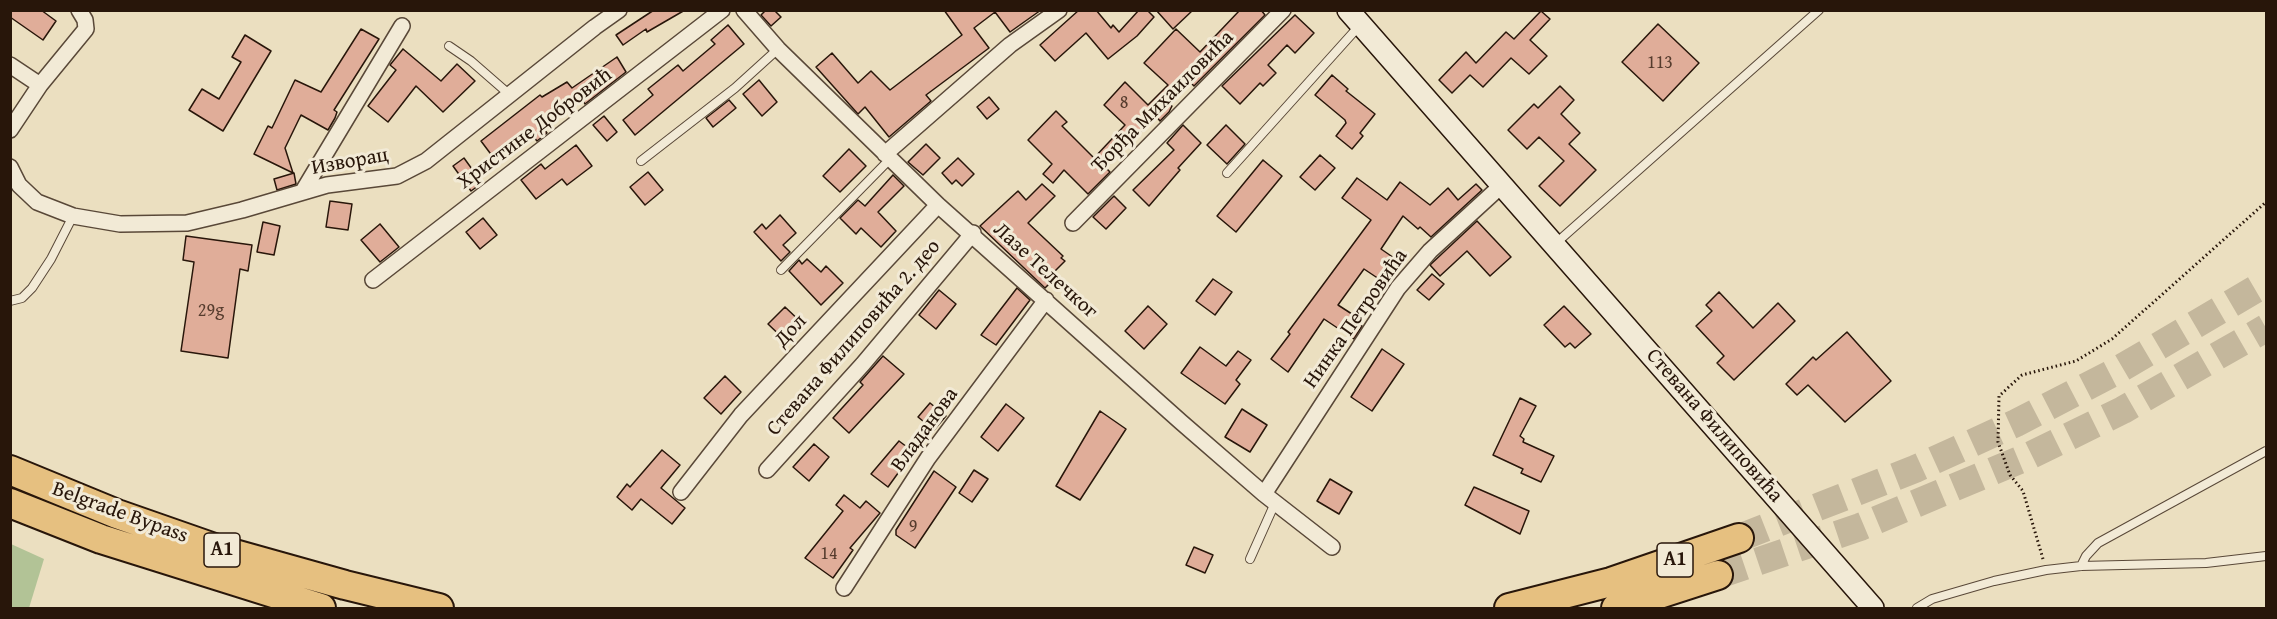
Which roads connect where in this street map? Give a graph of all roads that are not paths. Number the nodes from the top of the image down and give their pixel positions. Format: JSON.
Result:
{"nodes":[{"id":1,"x":79,"y":10,"type":"edge"},
{"id":2,"x":620,"y":10,"type":"edge"},
{"id":3,"x":722,"y":10,"type":"edge"},
{"id":4,"x":744,"y":10,"type":"edge"},
{"id":5,"x":1059,"y":10,"type":"edge"},
{"id":6,"x":1283,"y":10,"type":"edge"},
{"id":7,"x":1819,"y":10,"type":"edge"},
{"id":8,"x":1355,"y":16,"type":"edge"},
{"id":9,"x":402,"y":26,"type":"dead end"},
{"id":10,"x":448,"y":46,"type":"dead end"},
{"id":11,"x":778,"y":49,"type":"junction"},
{"id":12,"x":10,"y":65,"type":"edge"},
{"id":13,"x":40,"y":85,"type":"junction"},
{"id":14,"x":510,"y":95,"type":"junction"},
{"id":15,"x":10,"y":130,"type":"edge"},
{"id":16,"x":888,"y":156,"type":"junction"},
{"id":17,"x":641,"y":162,"type":"dead end"},
{"id":18,"x":10,"y":167,"type":"edge"},
{"id":19,"x":1227,"y":173,"type":"dead end"},
{"id":20,"x":1502,"y":185,"type":"junction"},
{"id":21,"x":303,"y":191,"type":"junction"},
{"id":22,"x":938,"y":205,"type":"junction"},
{"id":23,"x":73,"y":216,"type":"junction"},
{"id":24,"x":1074,"y":223,"type":"dead end"},
{"id":25,"x":973,"y":233,"type":"junction"},
{"id":26,"x":1555,"y":244,"type":"junction"},
{"id":27,"x":781,"y":270,"type":"dead end"},
{"id":28,"x":373,"y":280,"type":"dead end"},
{"id":29,"x":1046,"y":300,"type":"junction"},
{"id":30,"x":10,"y":301,"type":"edge"},
{"id":31,"x":2266,"y":451,"type":"edge"},
{"id":32,"x":10,"y":470,"type":"edge"},
{"id":33,"x":767,"y":470,"type":"dead end"},
{"id":34,"x":681,"y":492,"type":"dead end"},
{"id":35,"x":1269,"y":499,"type":"junction"},
{"id":36,"x":10,"y":503,"type":"edge"},
{"id":37,"x":1739,"y":538,"type":"tunnel mouth"},
{"id":38,"x":1332,"y":547,"type":"dead end"},
{"id":39,"x":2266,"y":556,"type":"edge"},
{"id":40,"x":1250,"y":559,"type":"dead end"},
{"id":41,"x":2081,"y":566,"type":"junction"},
{"id":42,"x":1718,"y":575,"type":"tunnel mouth"},
{"id":43,"x":844,"y":588,"type":"dead end"},
{"id":44,"x":321,"y":609,"type":"edge"},
{"id":45,"x":440,"y":609,"type":"edge"},
{"id":46,"x":1509,"y":609,"type":"edge"},
{"id":47,"x":1616,"y":609,"type":"edge"},
{"id":48,"x":1873,"y":609,"type":"edge"},
{"id":49,"x":1917,"y":609,"type":"edge"}],
"edges":[{"from":1,"to":13,"type":"street"},
{"from":2,"to":14,"type":"street","name":"Изворац"},
{"from":3,"to":28,"type":"street","name":"Христине Добровић"},
{"from":4,"to":11,"type":"street","name":"Лазе Телечког"},
{"from":5,"to":16,"type":"street"},
{"from":6,"to":24,"type":"street","name":"Ђорђа Михаиловића"},
{"from":7,"to":26,"type":"lane"},
{"from":8,"to":19,"type":"lane"},
{"from":8,"to":20,"type":"main road","name":"Стевана Филиповића"},
{"from":9,"to":21,"type":"street"},
{"from":10,"to":14,"type":"lane"},
{"from":11,"to":16,"type":"street","name":"Лазе Телечког"},
{"from":11,"to":17,"type":"lane"},
{"from":12,"to":13,"type":"street"},
{"from":13,"to":15,"type":"street"},
{"from":14,"to":21,"type":"street","name":"Изворац"},
{"from":16,"to":22,"type":"street","name":"Лазе Телечког"},
{"from":16,"to":27,"type":"lane"},
{"from":18,"to":23,"type":"street","name":"Изворац"},
{"from":20,"to":26,"type":"main road","name":"Стевана Филиповића"},
{"from":20,"to":35,"type":"street","name":"Нинка Петровића"},
{"from":21,"to":23,"type":"street","name":"Изворац"},
{"from":22,"to":25,"type":"street","name":"Лазе Телечког"},
{"from":22,"to":34,"type":"street","name":"Дол"},
{"from":23,"to":30,"type":"lane"},
{"from":25,"to":29,"type":"street","name":"Лазе Телечког"},
{"from":25,"to":33,"type":"street","name":"Стевана Филиповића 2. део"},
{"from":26,"to":48,"type":"main road","name":"Стевана Филиповића"},
{"from":29,"to":35,"type":"street","name":"Лазе Телечког"},
{"from":29,"to":43,"type":"street","name":"Владанова"},
{"from":31,"to":41,"type":"lane"},
{"from":32,"to":45,"type":"highway","name":"Belgrade Bypass","number":"A1"},
{"from":35,"to":38,"type":"street","name":"Лазе Телечког"},
{"from":35,"to":40,"type":"lane"},
{"from":36,"to":44,"type":"highway","name":"Belgrade Bypass","number":"A1"},
{"from":37,"to":46,"type":"highway","number":"A1"},
{"from":39,"to":41,"type":"lane"},
{"from":41,"to":49,"type":"lane"},
{"from":42,"to":47,"type":"highway","number":"A1"}]}
